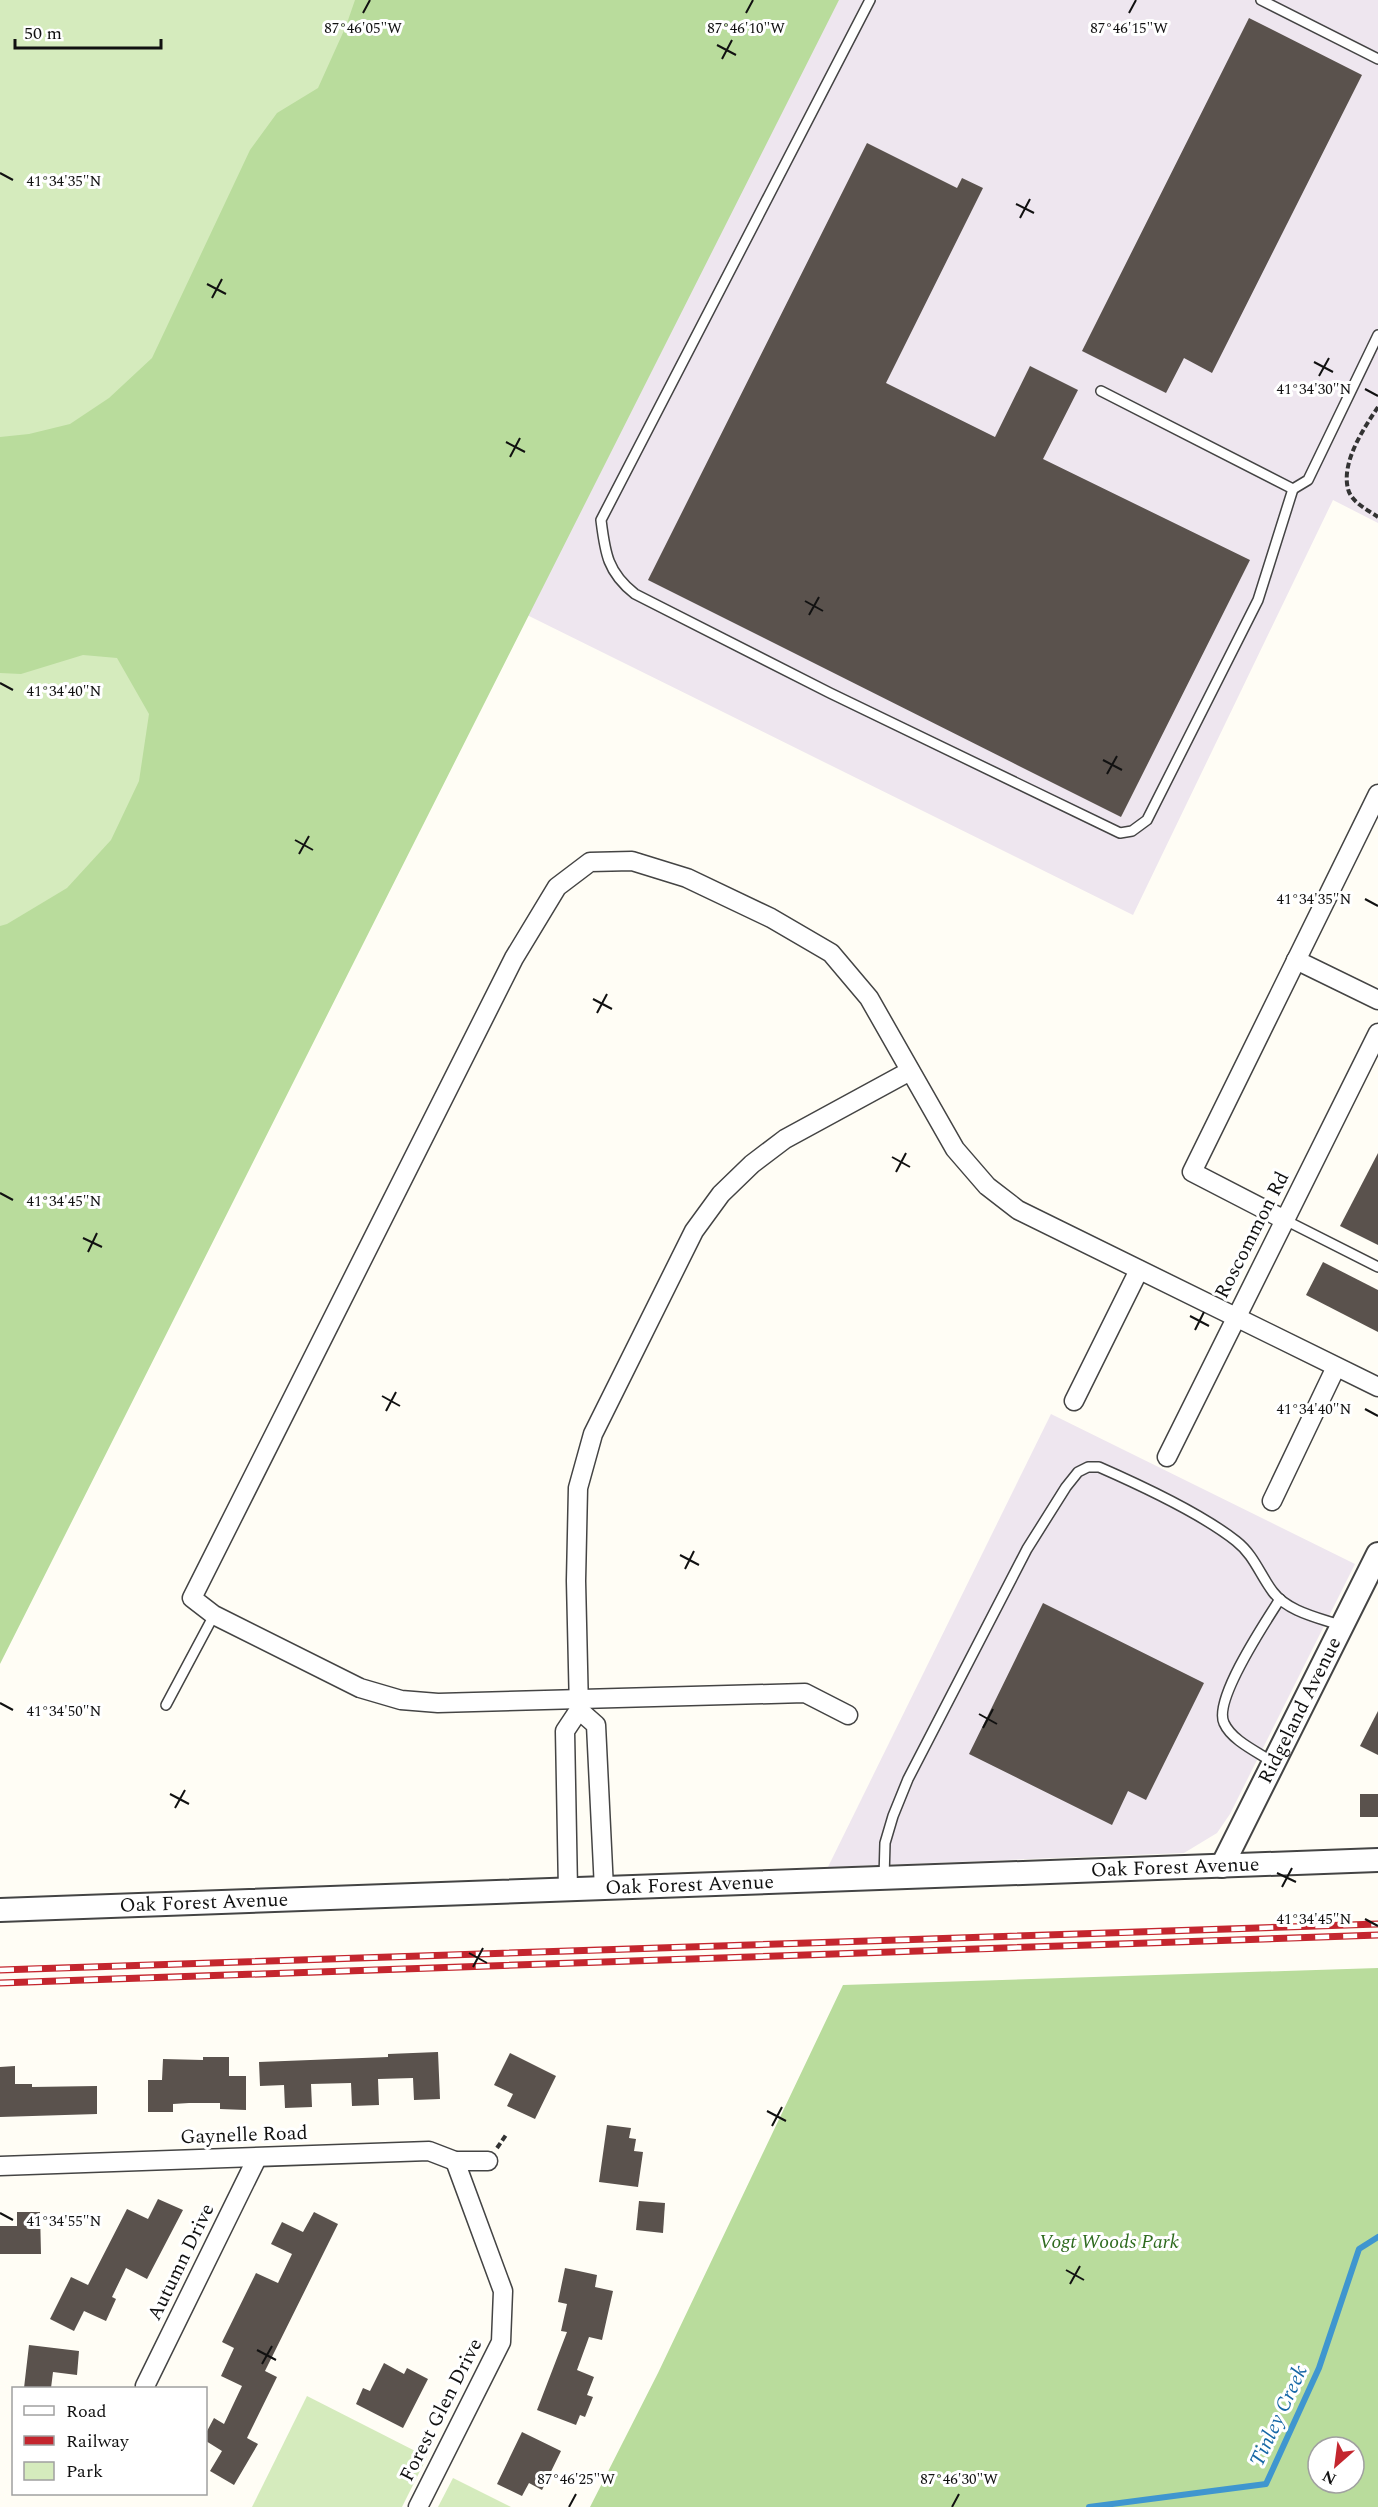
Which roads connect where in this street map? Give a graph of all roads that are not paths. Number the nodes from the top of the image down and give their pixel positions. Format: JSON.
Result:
{"nodes":[{"id":1,"x":870,"y":0,"type":"edge"},
{"id":2,"x":1261,"y":0,"type":"edge"},
{"id":3,"x":1378,"y":59,"type":"edge"},
{"id":4,"x":1378,"y":335,"type":"edge"},
{"id":5,"x":1101,"y":391,"type":"dead end"},
{"id":6,"x":1293,"y":489,"type":"junction"},
{"id":7,"x":1378,"y":794,"type":"edge"},
{"id":8,"x":1296,"y":960,"type":"junction"},
{"id":9,"x":1378,"y":1000,"type":"edge"},
{"id":10,"x":1378,"y":1033,"type":"edge"},
{"id":11,"x":910,"y":1071,"type":"junction"},
{"id":12,"x":1285,"y":1220,"type":"junction"},
{"id":13,"x":1378,"y":1267,"type":"edge"},
{"id":14,"x":1139,"y":1270,"type":"junction"},
{"id":15,"x":1236,"y":1318,"type":"junction"},
{"id":16,"x":1336,"y":1367,"type":"junction"},
{"id":17,"x":1378,"y":1387,"type":"edge"},
{"id":18,"x":1074,"y":1401,"type":"dead end"},
{"id":19,"x":1167,"y":1457,"type":"dead end"},
{"id":20,"x":1272,"y":1501,"type":"dead end"},
{"id":21,"x":1378,"y":1554,"type":"edge"},
{"id":22,"x":1280,"y":1599,"type":"junction"},
{"id":23,"x":214,"y":1615,"type":"junction"},
{"id":24,"x":1342,"y":1626,"type":"junction"},
{"id":25,"x":579,"y":1704,"type":"junction"},
{"id":26,"x":166,"y":1706,"type":"dead end"},
{"id":27,"x":848,"y":1715,"type":"dead end"},
{"id":28,"x":1274,"y":1763,"type":"junction"},
{"id":29,"x":1378,"y":1860,"type":"edge"},
{"id":30,"x":1222,"y":1866,"type":"junction"},
{"id":31,"x":884,"y":1878,"type":"junction"},
{"id":32,"x":604,"y":1888,"type":"junction"},
{"id":33,"x":568,"y":1890,"type":"junction"},
{"id":34,"x":0,"y":1910,"type":"edge"},
{"id":35,"x":257,"y":2158,"type":"junction"},
{"id":36,"x":455,"y":2161,"type":"junction"},
{"id":37,"x":488,"y":2161,"type":"dead end"},
{"id":38,"x":0,"y":2166,"type":"edge"},
{"id":39,"x":145,"y":2386,"type":"dead end"},
{"id":40,"x":418,"y":2507,"type":"edge"}],
"edges":[{"from":1,"to":6,"type":"lane"},
{"from":2,"to":3,"type":"lane"},
{"from":4,"to":6,"type":"lane"},
{"from":5,"to":6,"type":"lane"},
{"from":7,"to":8,"type":"street"},
{"from":8,"to":9,"type":"street"},
{"from":8,"to":12,"type":"street"},
{"from":10,"to":12,"type":"street","name":"Roscommon Rd"},
{"from":11,"to":14,"type":"street"},
{"from":11,"to":23,"type":"street"},
{"from":11,"to":25,"type":"street"},
{"from":12,"to":13,"type":"lane"},
{"from":12,"to":15,"type":"street","name":"Roscommon Rd"},
{"from":14,"to":15,"type":"street"},
{"from":14,"to":18,"type":"street"},
{"from":15,"to":16,"type":"street"},
{"from":15,"to":19,"type":"street","name":"Roscommon Rd"},
{"from":16,"to":17,"type":"street"},
{"from":16,"to":20,"type":"street"},
{"from":21,"to":24,"type":"street","name":"Ridgeland Avenue"},
{"from":22,"to":24,"type":"lane"},
{"from":22,"to":28,"type":"lane"},
{"from":22,"to":31,"type":"lane"},
{"from":23,"to":25,"type":"street"},
{"from":23,"to":26,"type":"lane"},
{"from":24,"to":28,"type":"street","name":"Ridgeland Avenue"},
{"from":25,"to":27,"type":"street"},
{"from":25,"to":32,"type":"street"},
{"from":25,"to":33,"type":"street"},
{"from":28,"to":30,"type":"street","name":"Ridgeland Avenue"},
{"from":29,"to":30,"type":"street","name":"Oak Forest Avenue"},
{"from":30,"to":31,"type":"street","name":"Oak Forest Avenue"},
{"from":31,"to":32,"type":"street","name":"Oak Forest Avenue"},
{"from":32,"to":33,"type":"street","name":"Oak Forest Avenue"},
{"from":33,"to":34,"type":"street","name":"Oak Forest Avenue"},
{"from":35,"to":36,"type":"street","name":"Gaynelle Road"},
{"from":35,"to":38,"type":"street","name":"Gaynelle Road"},
{"from":35,"to":39,"type":"street","name":"Autumn Drive"},
{"from":36,"to":37,"type":"street","name":"Gaynelle Road"},
{"from":36,"to":40,"type":"street","name":"Forest Glen Drive"}]}
